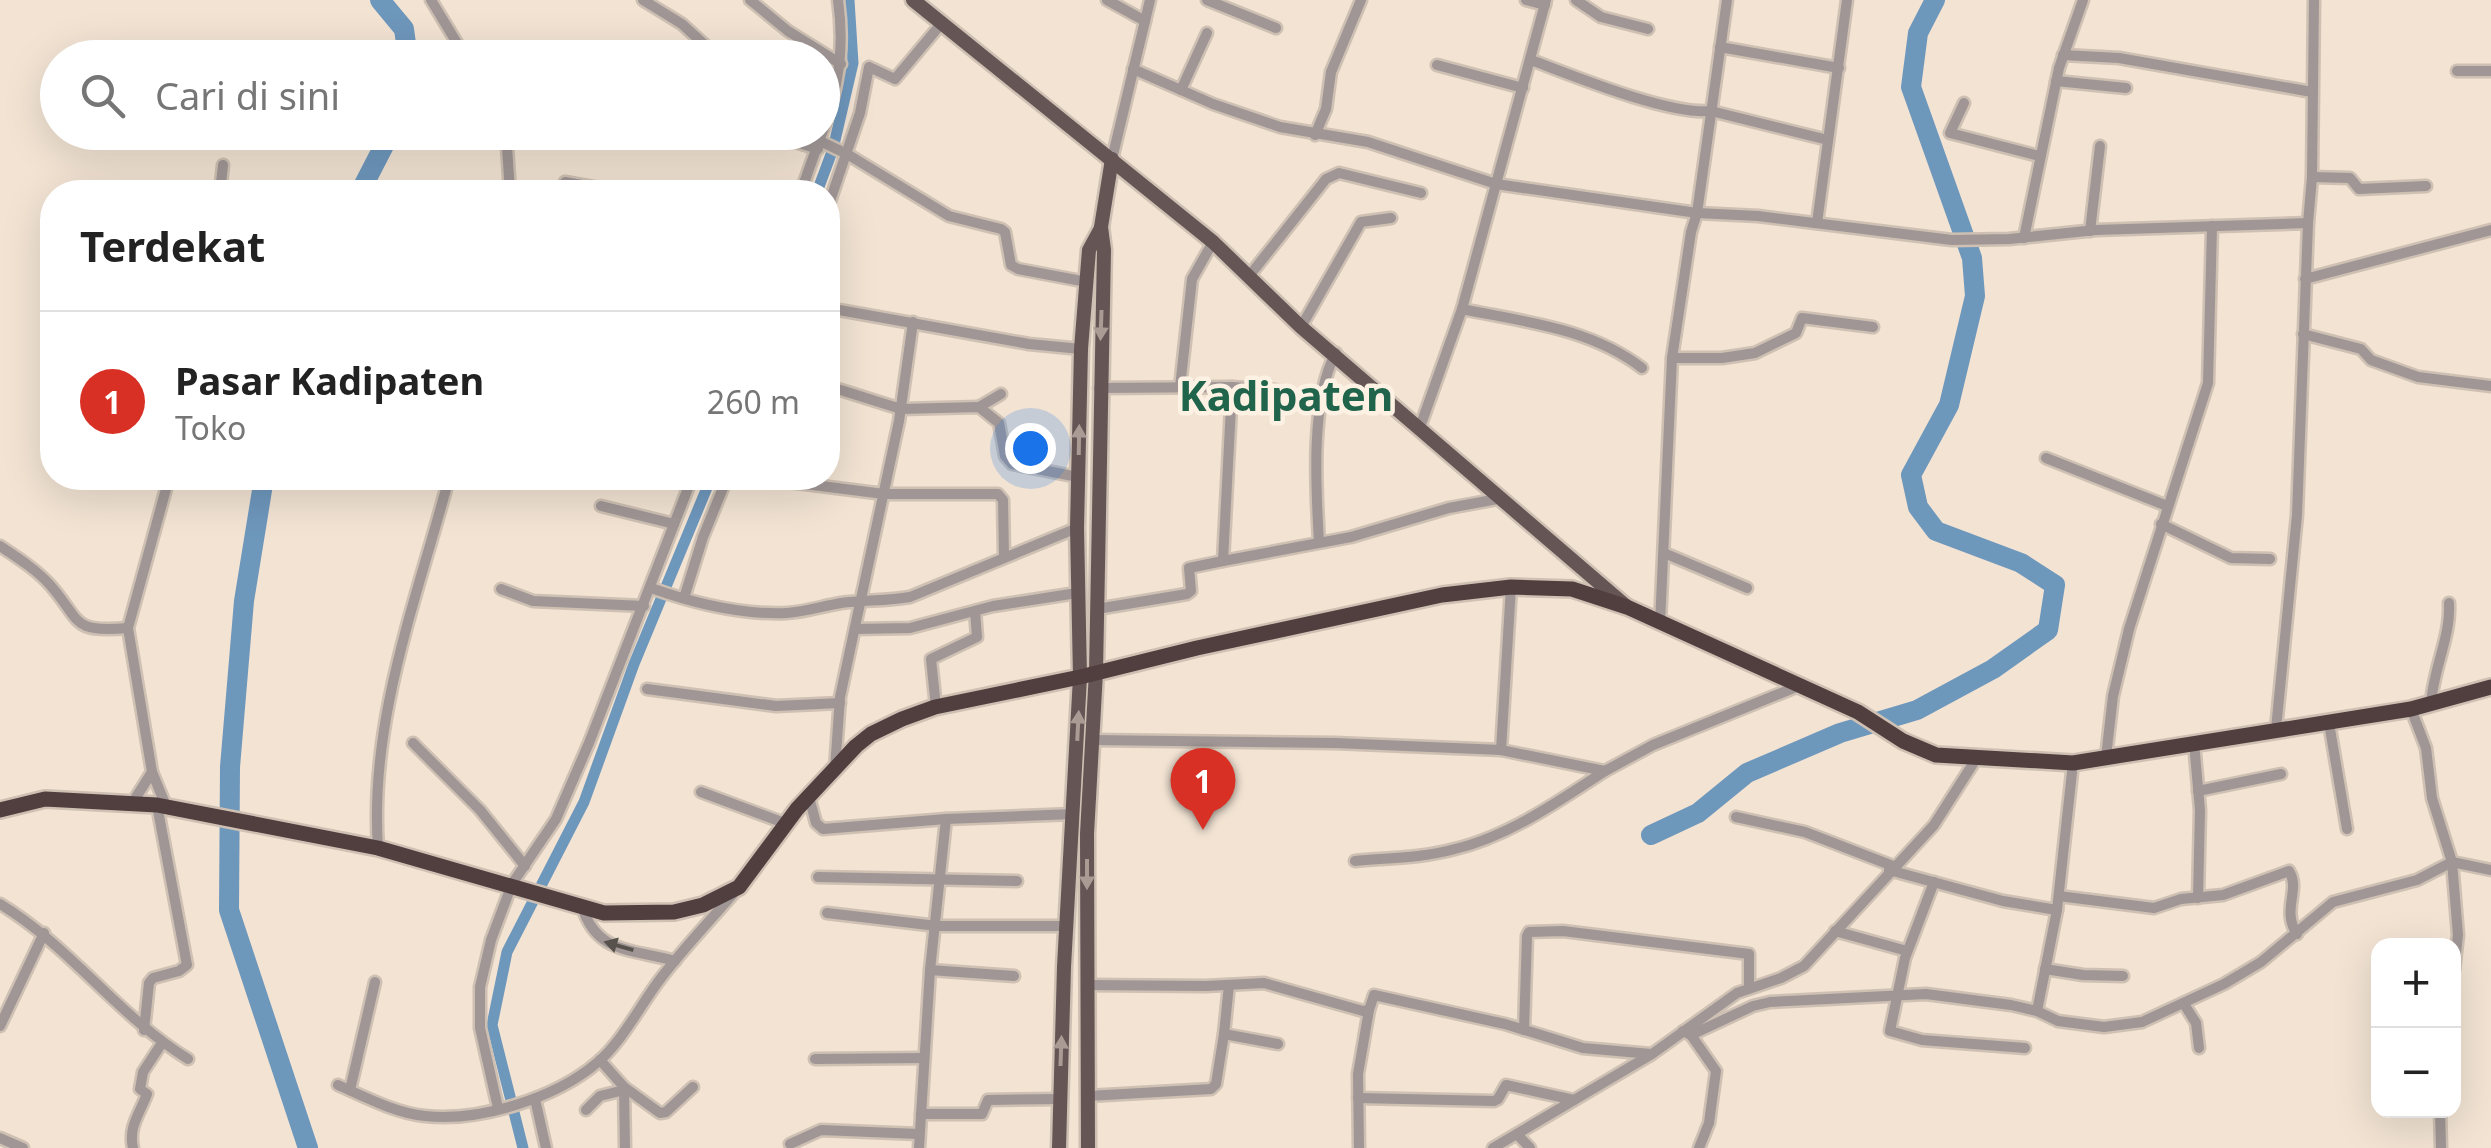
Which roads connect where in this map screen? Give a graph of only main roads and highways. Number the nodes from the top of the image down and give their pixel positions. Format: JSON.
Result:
{"nodes":[{"id":1,"x":913,"y":0,"type":"edge"},
{"id":2,"x":1112,"y":159,"type":"junction"},
{"id":3,"x":1101,"y":227,"type":"junction"},
{"id":4,"x":1627,"y":607,"type":"junction"},
{"id":5,"x":1088,"y":674,"type":"junction"},
{"id":6,"x":2491,"y":686,"type":"edge"},
{"id":7,"x":0,"y":810,"type":"edge"},
{"id":8,"x":1059,"y":1122,"type":"junction"},
{"id":9,"x":1088,"y":1123,"type":"junction"},
{"id":10,"x":1059,"y":1148,"type":"edge"},
{"id":11,"x":1088,"y":1148,"type":"edge"}],
"edges":[{"from":1,"to":2,"type":"main road"},
{"from":2,"to":3,"type":"main road"},
{"from":2,"to":4,"type":"main road"},
{"from":3,"to":5,"type":"main road","one_way":true},
{"from":5,"to":3,"type":"main road","one_way":true},
{"from":4,"to":5,"type":"highway"},
{"from":4,"to":6,"type":"highway"},
{"from":5,"to":7,"type":"highway"},
{"from":8,"to":5,"type":"main road","one_way":true},
{"from":5,"to":9,"type":"main road","one_way":true},
{"from":8,"to":9,"type":"main road"},
{"from":8,"to":10,"type":"main road"},
{"from":9,"to":11,"type":"main road"}]}
